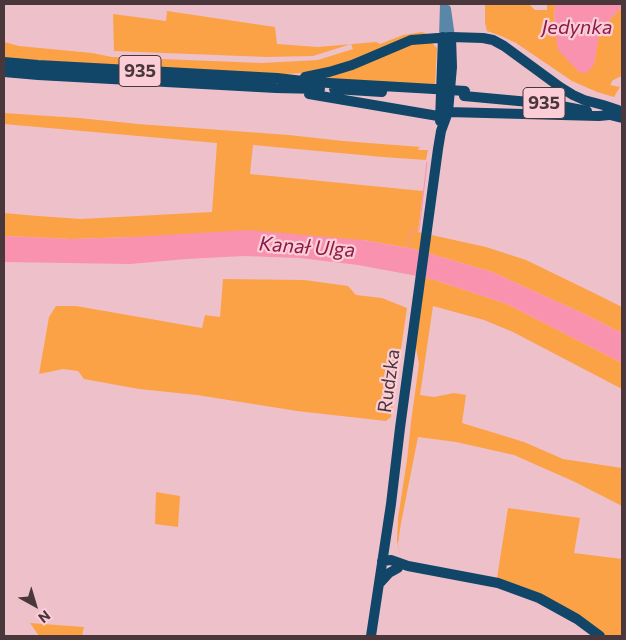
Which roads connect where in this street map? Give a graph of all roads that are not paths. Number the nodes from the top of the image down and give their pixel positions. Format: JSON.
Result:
{"nodes":[{"id":1,"x":445,"y":4,"type":"edge"},
{"id":2,"x":447,"y":37,"type":"junction"},
{"id":3,"x":4,"y":62,"type":"edge"},
{"id":4,"x":4,"y":72,"type":"edge"},
{"id":5,"x":276,"y":83,"type":"junction"},
{"id":6,"x":618,"y":113,"type":"edge"},
{"id":7,"x":444,"y":114,"type":"junction"},
{"id":8,"x":385,"y":543,"type":"junction"},
{"id":9,"x":382,"y":561,"type":"junction"},
{"id":10,"x":401,"y":565,"type":"junction"},
{"id":11,"x":379,"y":584,"type":"junction"},
{"id":12,"x":371,"y":636,"type":"edge"},
{"id":13,"x":600,"y":636,"type":"edge"}],
"edges":[{"from":1,"to":2,"type":"street","name":"Rudzka"},
{"from":2,"to":5,"type":"main road"},
{"from":2,"to":6,"type":"main road"},
{"from":2,"to":7,"type":"main road","name":"Rudzka"},
{"from":3,"to":5,"type":"main road","number":"935"},
{"from":4,"to":5,"type":"main road","number":"935"},
{"from":5,"to":6,"type":"main road","number":"935","bridge":true},
{"from":5,"to":7,"type":"main road"},
{"from":6,"to":7,"type":"main road"},
{"from":7,"to":8,"type":"main road","name":"Rudzka"},
{"from":8,"to":9,"type":"main road","name":"Rudzka"},
{"from":8,"to":10,"type":"main road"},
{"from":9,"to":10,"type":"main road"},
{"from":9,"to":11,"type":"main road","name":"Rudzka"},
{"from":10,"to":11,"type":"main road"},
{"from":10,"to":13,"type":"main road"},
{"from":11,"to":12,"type":"main road","name":"Rudzka"}]}
